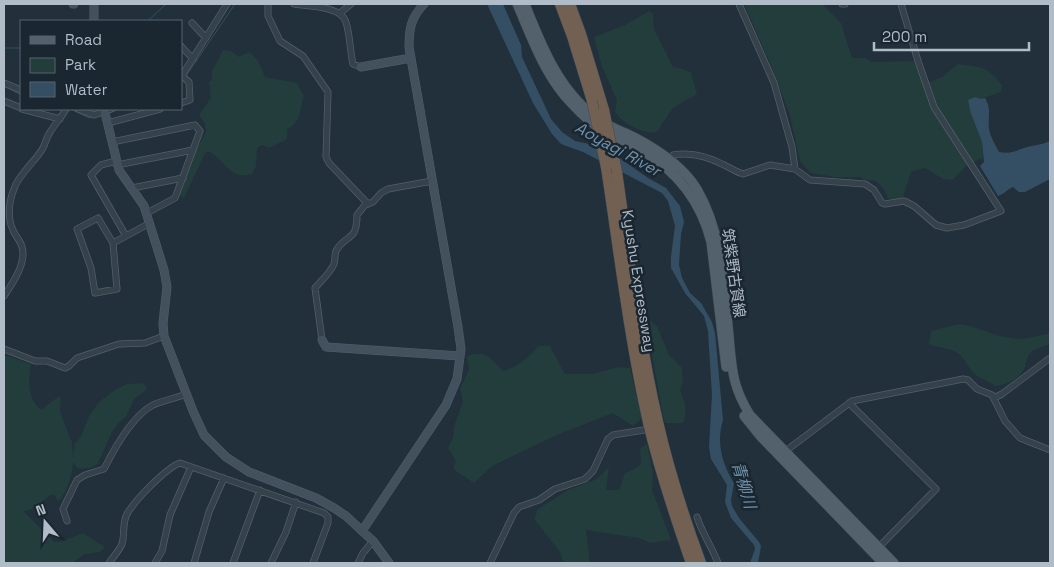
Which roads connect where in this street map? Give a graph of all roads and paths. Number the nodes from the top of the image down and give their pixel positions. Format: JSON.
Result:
{"nodes":[{"id":1,"x":94,"y":4,"type":"edge"},
{"id":2,"x":227,"y":4,"type":"edge"},
{"id":3,"x":268,"y":4,"type":"edge"},
{"id":4,"x":294,"y":4,"type":"edge"},
{"id":5,"x":351,"y":4,"type":"edge"},
{"id":6,"x":424,"y":4,"type":"edge"},
{"id":7,"x":517,"y":4,"type":"edge"},
{"id":8,"x":525,"y":4,"type":"edge"},
{"id":9,"x":560,"y":4,"type":"edge"},
{"id":10,"x":570,"y":4,"type":"edge"},
{"id":11,"x":738,"y":4,"type":"edge"},
{"id":12,"x":901,"y":4,"type":"edge"},
{"id":13,"x":316,"y":5,"type":"edge"},
{"id":14,"x":340,"y":14,"type":"junction"},
{"id":15,"x":94,"y":20,"type":"edge"},
{"id":16,"x":192,"y":23,"type":"dead end"},
{"id":17,"x":206,"y":38,"type":"junction"},
{"id":18,"x":182,"y":47,"type":"edge"},
{"id":19,"x":411,"y":58,"type":"junction"},
{"id":20,"x":193,"y":59,"type":"junction"},
{"id":21,"x":361,"y":66,"type":"joint"},
{"id":22,"x":182,"y":77,"type":"edge"},
{"id":23,"x":4,"y":83,"type":"edge"},
{"id":24,"x":20,"y":90,"type":"edge"},
{"id":25,"x":4,"y":101,"type":"edge"},
{"id":26,"x":182,"y":103,"type":"edge"},
{"id":27,"x":20,"y":107,"type":"edge"},
{"id":28,"x":28,"y":110,"type":"edge"},
{"id":29,"x":65,"y":110,"type":"edge"},
{"id":30,"x":81,"y":110,"type":"edge"},
{"id":31,"x":107,"y":110,"type":"edge"},
{"id":32,"x":156,"y":110,"type":"edge"},
{"id":33,"x":60,"y":120,"type":"junction"},
{"id":34,"x":108,"y":123,"type":"junction"},
{"id":35,"x":112,"y":142,"type":"junction"},
{"id":36,"x":193,"y":150,"type":"junction"},
{"id":37,"x":670,"y":160,"type":"junction"},
{"id":38,"x":117,"y":163,"type":"junction"},
{"id":39,"x":794,"y":170,"type":"junction"},
{"id":40,"x":183,"y":178,"type":"junction"},
{"id":41,"x":432,"y":181,"type":"junction"},
{"id":42,"x":132,"y":188,"type":"junction"},
{"id":43,"x":368,"y":204,"type":"junction"},
{"id":44,"x":147,"y":213,"type":"junction"},
{"id":45,"x":150,"y":223,"type":"junction"},
{"id":46,"x":126,"y":236,"type":"junction"},
{"id":47,"x":113,"y":243,"type":"junction"},
{"id":48,"x":4,"y":296,"type":"edge"},
{"id":49,"x":164,"y":336,"type":"junction"},
{"id":50,"x":322,"y":340,"type":"joint"},
{"id":51,"x":4,"y":349,"type":"edge"},
{"id":52,"x":460,"y":356,"type":"junction"},
{"id":53,"x":1050,"y":358,"type":"edge"},
{"id":54,"x":187,"y":394,"type":"junction"},
{"id":55,"x":994,"y":398,"type":"junction"},
{"id":56,"x":849,"y":403,"type":"junction"},
{"id":57,"x":650,"y":424,"type":"junction"},
{"id":58,"x":658,"y":441,"type":"junction"},
{"id":59,"x":1050,"y":450,"type":"edge"},
{"id":60,"x":782,"y":453,"type":"junction"},
{"id":61,"x":191,"y":467,"type":"junction"},
{"id":62,"x":224,"y":478,"type":"junction"},
{"id":63,"x":260,"y":490,"type":"junction"},
{"id":64,"x":296,"y":502,"type":"junction"},
{"id":65,"x":697,"y":517,"type":"dead end"},
{"id":66,"x":67,"y":521,"type":"dead end"},
{"id":67,"x":362,"y":531,"type":"junction"},
{"id":68,"x":373,"y":541,"type":"junction"},
{"id":69,"x":876,"y":550,"type":"junction"},
{"id":70,"x":109,"y":563,"type":"edge"},
{"id":71,"x":155,"y":563,"type":"edge"},
{"id":72,"x":194,"y":563,"type":"edge"},
{"id":73,"x":232,"y":563,"type":"edge"},
{"id":74,"x":271,"y":563,"type":"edge"},
{"id":75,"x":313,"y":563,"type":"edge"},
{"id":76,"x":358,"y":563,"type":"edge"},
{"id":77,"x":389,"y":563,"type":"edge"},
{"id":78,"x":490,"y":563,"type":"edge"},
{"id":79,"x":691,"y":563,"type":"edge"},
{"id":80,"x":701,"y":563,"type":"edge"},
{"id":81,"x":718,"y":563,"type":"edge"},
{"id":82,"x":883,"y":563,"type":"edge"},
{"id":83,"x":894,"y":563,"type":"edge"}],
"edges":[{"from":1,"to":15,"type":"street"},
{"from":2,"to":17,"type":"street"},
{"from":3,"to":43,"type":"street"},
{"from":4,"to":13,"type":"street"},
{"from":5,"to":14,"type":"street"},
{"from":6,"to":19,"type":"street"},
{"from":7,"to":60,"type":"main road","name":"筑紫野古賀線"},
{"from":8,"to":37,"type":"main road","name":"筑紫野古賀線"},
{"from":9,"to":57,"type":"highway","name":"Kyushu Expressway","bridge":true},
{"from":10,"to":57,"type":"highway","name":"Kyushu Expressway","bridge":true},
{"from":11,"to":39,"type":"street"},
{"from":12,"to":39,"type":"street"},
{"from":13,"to":14,"type":"street"},
{"from":14,"to":21,"type":"street"},
{"from":16,"to":17,"type":"street"},
{"from":17,"to":20,"type":"street"},
{"from":18,"to":20,"type":"street"},
{"from":19,"to":21,"type":"street"},
{"from":19,"to":41,"type":"street"},
{"from":20,"to":22,"type":"street"},
{"from":22,"to":26,"type":"street"},
{"from":23,"to":24,"type":"street"},
{"from":25,"to":27,"type":"street"},
{"from":28,"to":33,"type":"street"},
{"from":29,"to":33,"type":"street"},
{"from":30,"to":31,"type":"street"},
{"from":31,"to":34,"type":"street"},
{"from":32,"to":34,"type":"street"},
{"from":33,"to":48,"type":"street"},
{"from":34,"to":35,"type":"street"},
{"from":35,"to":36,"type":"street"},
{"from":35,"to":38,"type":"street"},
{"from":36,"to":38,"type":"street"},
{"from":36,"to":40,"type":"street"},
{"from":37,"to":39,"type":"street"},
{"from":37,"to":60,"type":"main road","name":"筑紫野古賀線"},
{"from":38,"to":42,"type":"street"},
{"from":38,"to":46,"type":"street"},
{"from":40,"to":42,"type":"street"},
{"from":40,"to":44,"type":"street"},
{"from":41,"to":43,"type":"street"},
{"from":41,"to":52,"type":"street"},
{"from":42,"to":44,"type":"street"},
{"from":43,"to":50,"type":"street"},
{"from":44,"to":45,"type":"street"},
{"from":45,"to":46,"type":"street"},
{"from":45,"to":49,"type":"street"},
{"from":46,"to":47,"type":"street"},
{"from":47,"to":47,"type":"street"},
{"from":49,"to":51,"type":"street"},
{"from":49,"to":54,"type":"street"},
{"from":50,"to":52,"type":"street"},
{"from":52,"to":67,"type":"street"},
{"from":53,"to":55,"type":"street"},
{"from":54,"to":66,"type":"street"},
{"from":54,"to":67,"type":"street"},
{"from":55,"to":56,"type":"street"},
{"from":55,"to":59,"type":"street"},
{"from":56,"to":60,"type":"street"},
{"from":56,"to":69,"type":"street"},
{"from":57,"to":58,"type":"highway","name":"Kyushu Expressway"},
{"from":57,"to":78,"type":"street"},
{"from":58,"to":79,"type":"highway","name":"Kyushu Expressway"},
{"from":58,"to":80,"type":"highway","name":"Kyushu Expressway"},
{"from":60,"to":69,"type":"main road","name":"筑紫野古賀線"},
{"from":61,"to":62,"type":"street"},
{"from":61,"to":70,"type":"street"},
{"from":61,"to":71,"type":"street"},
{"from":62,"to":63,"type":"street"},
{"from":62,"to":72,"type":"street"},
{"from":63,"to":64,"type":"street"},
{"from":63,"to":73,"type":"street"},
{"from":64,"to":74,"type":"street"},
{"from":64,"to":75,"type":"street"},
{"from":65,"to":81,"type":"street"},
{"from":67,"to":68,"type":"street"},
{"from":68,"to":76,"type":"street"},
{"from":68,"to":77,"type":"street"},
{"from":69,"to":82,"type":"main road","name":"筑紫野古賀線"},
{"from":69,"to":83,"type":"main road","name":"筑紫野古賀線"}]}
